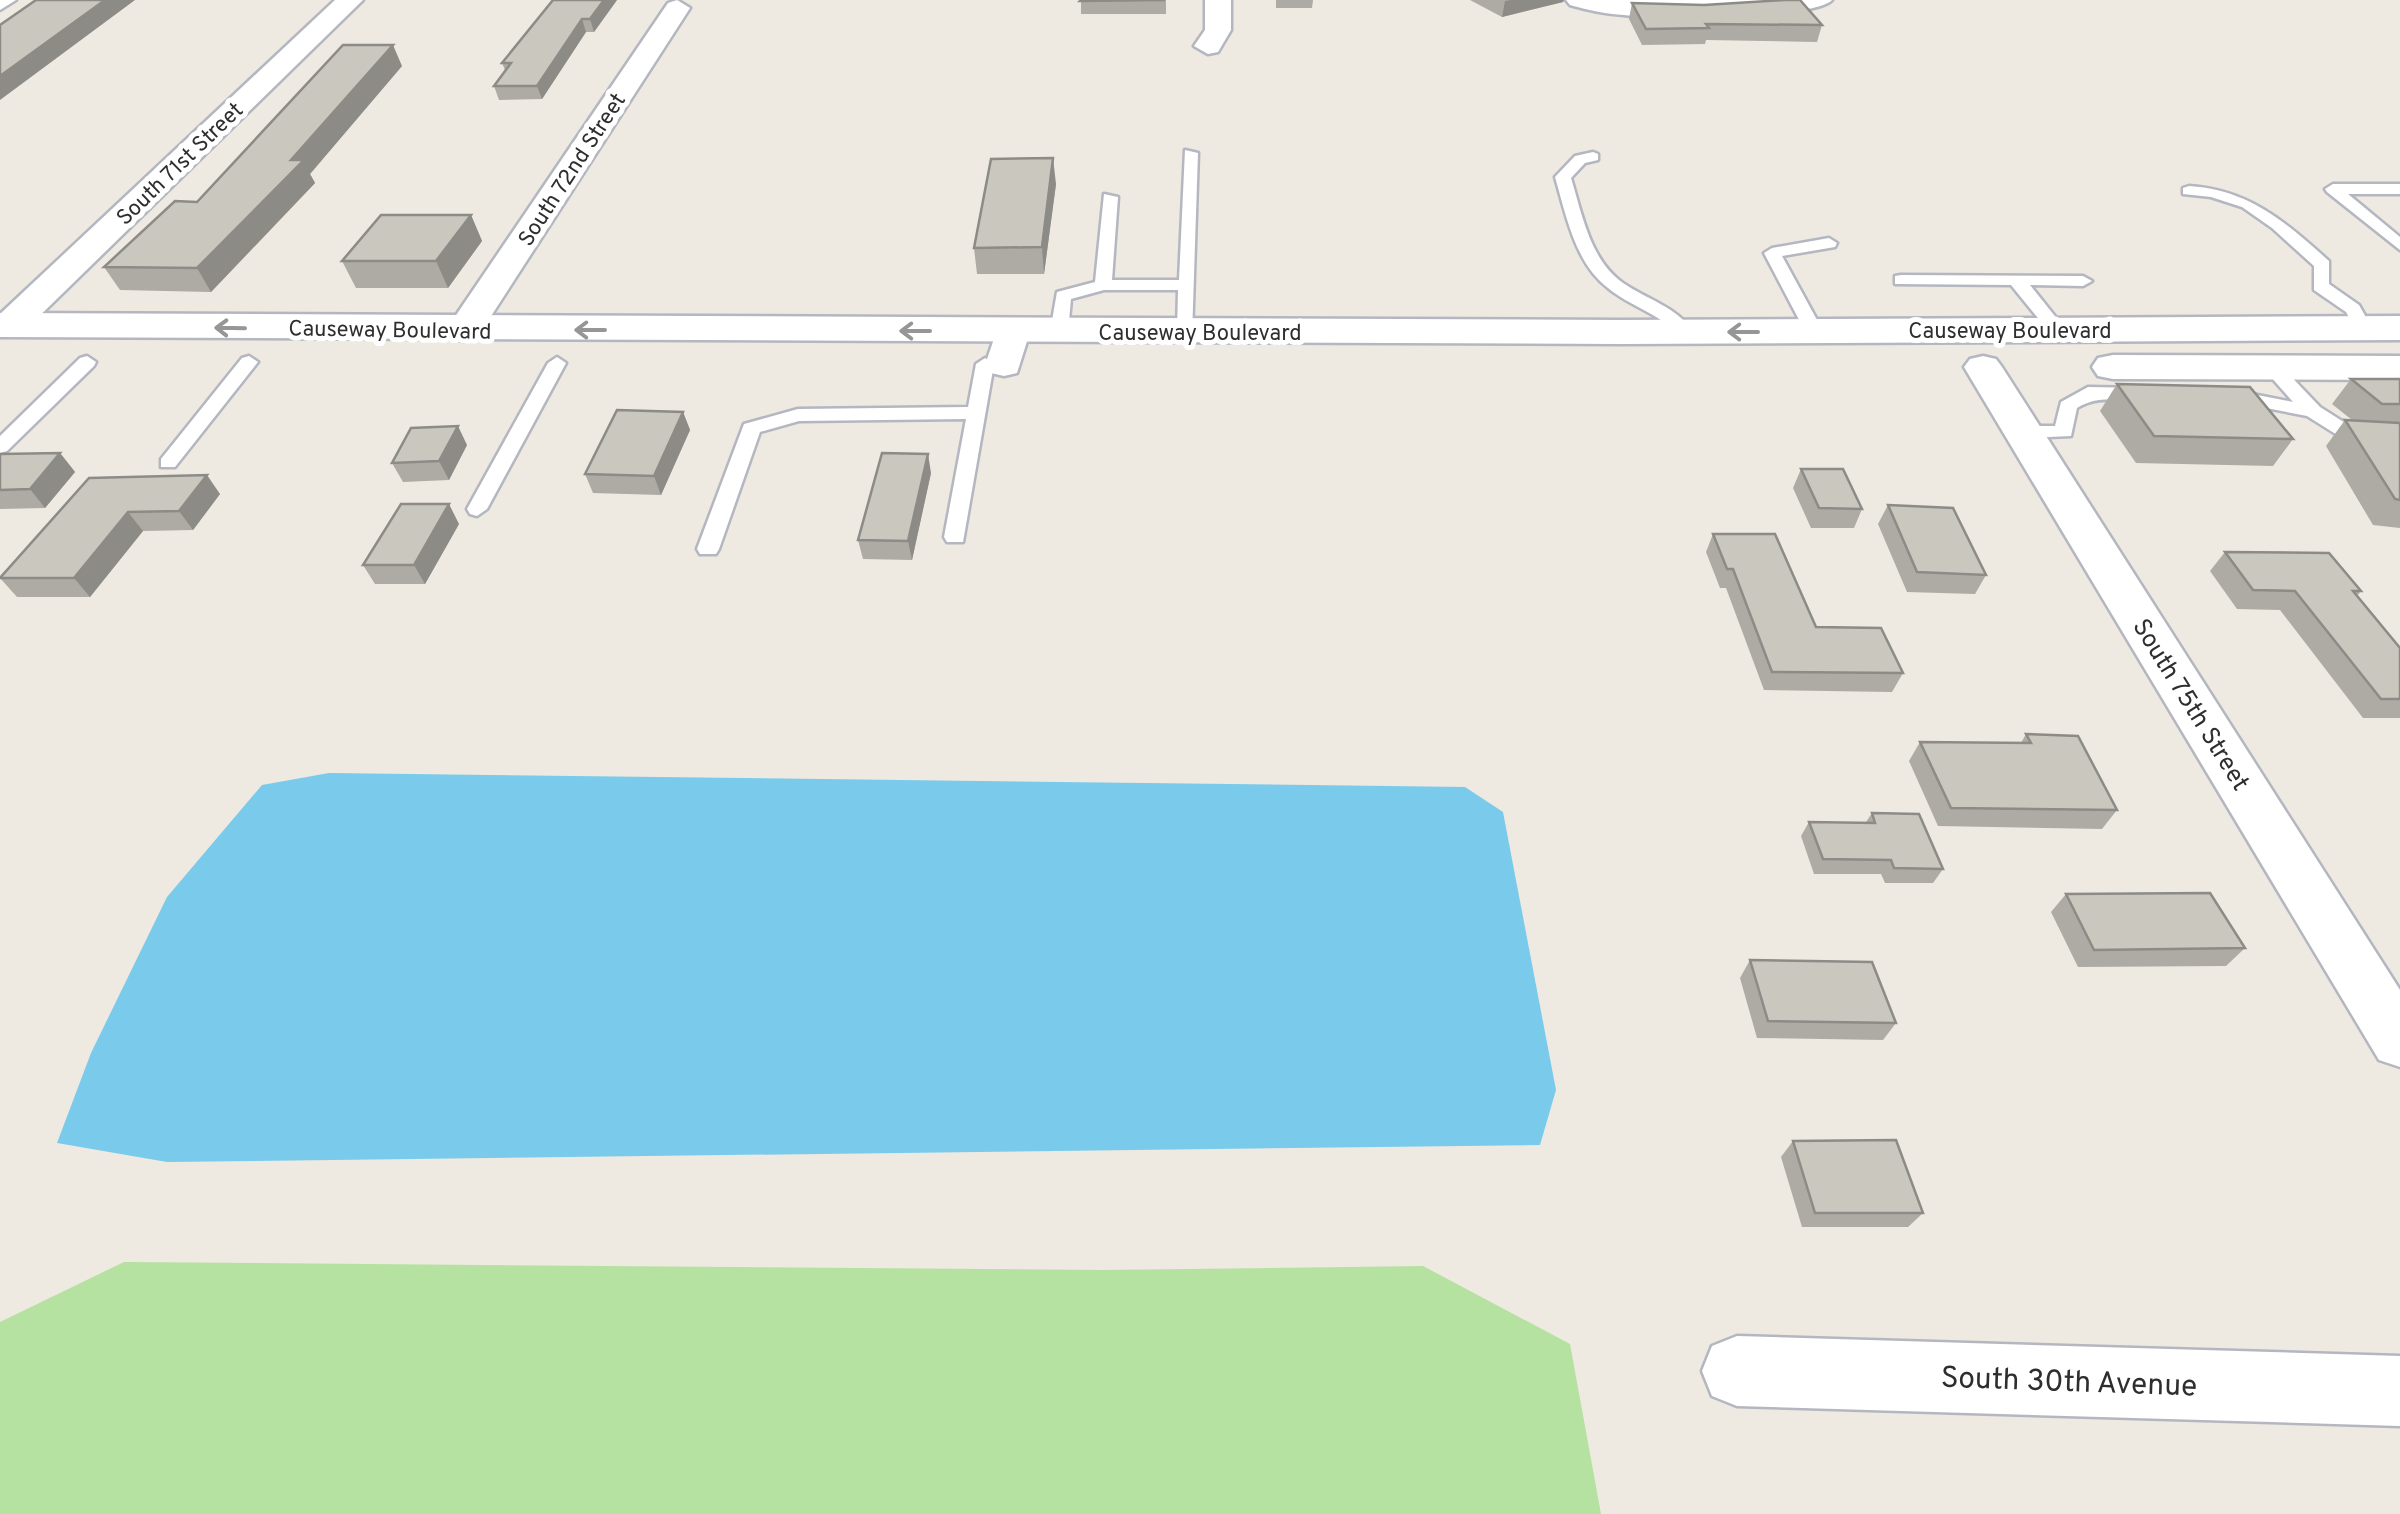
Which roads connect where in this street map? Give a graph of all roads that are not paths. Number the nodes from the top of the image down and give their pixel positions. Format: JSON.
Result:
{"nodes":[{"id":1,"x":350,"y":0,"type":"edge"},
{"id":2,"x":1218,"y":0,"type":"edge"},
{"id":3,"x":1578,"y":0,"type":"edge"},
{"id":4,"x":1818,"y":0,"type":"edge"},
{"id":5,"x":677,"y":8,"type":"dead end"},
{"id":6,"x":1208,"y":46,"type":"dead end"},
{"id":7,"x":1190,"y":153,"type":"dead end"},
{"id":8,"x":1593,"y":156,"type":"dead end"},
{"id":9,"x":2400,"y":189,"type":"edge"},
{"id":10,"x":2189,"y":191,"type":"dead end"},
{"id":11,"x":1110,"y":197,"type":"dead end"},
{"id":12,"x":2380,"y":227,"type":"junction"},
{"id":13,"x":2400,"y":227,"type":"edge"},
{"id":14,"x":1829,"y":243,"type":"dead end"},
{"id":15,"x":2400,"y":244,"type":"edge"},
{"id":16,"x":1900,"y":280,"type":"dead end"},
{"id":17,"x":2016,"y":280,"type":"junction"},
{"id":18,"x":2083,"y":281,"type":"dead end"},
{"id":19,"x":1103,"y":285,"type":"junction"},
{"id":20,"x":1187,"y":285,"type":"junction"},
{"id":21,"x":464,"y":330,"type":"junction"},
{"id":22,"x":2057,"y":330,"type":"junction"},
{"id":23,"x":1814,"y":331,"type":"junction"},
{"id":24,"x":1058,"y":332,"type":"junction"},
{"id":25,"x":1186,"y":332,"type":"junction"},
{"id":26,"x":1686,"y":332,"type":"junction"},
{"id":27,"x":2388,"y":332,"type":"edge"},
{"id":28,"x":3,"y":337,"type":"edge"},
{"id":29,"x":1000,"y":353,"type":"junction"},
{"id":30,"x":87,"y":362,"type":"junction"},
{"id":31,"x":248,"y":362,"type":"junction"},
{"id":32,"x":557,"y":363,"type":"junction"},
{"id":33,"x":1983,"y":367,"type":"junction"},
{"id":34,"x":2132,"y":367,"type":"junction"},
{"id":35,"x":2272,"y":368,"type":"junction"},
{"id":36,"x":2400,"y":368,"type":"edge"},
{"id":37,"x":2205,"y":395,"type":"edge"},
{"id":38,"x":2313,"y":411,"type":"junction"},
{"id":39,"x":976,"y":413,"type":"junction"},
{"id":40,"x":2023,"y":432,"type":"junction"},
{"id":41,"x":2400,"y":440,"type":"edge"},
{"id":42,"x":0,"y":447,"type":"edge"},
{"id":43,"x":168,"y":463,"type":"dead end"},
{"id":44,"x":477,"y":509,"type":"dead end"},
{"id":45,"x":954,"y":537,"type":"dead end"},
{"id":46,"x":708,"y":549,"type":"dead end"},
{"id":47,"x":2400,"y":1041,"type":"edge"},
{"id":48,"x":1738,"y":1372,"type":"dead end"},
{"id":49,"x":2400,"y":1391,"type":"edge"}],
"edges":[{"from":1,"to":28,"type":"street","name":"South 71st Street"},
{"from":2,"to":6,"type":"street"},
{"from":3,"to":4,"type":"street"},
{"from":5,"to":21,"type":"street","name":"South 72nd Street"},
{"from":7,"to":20,"type":"lane"},
{"from":8,"to":26,"type":"lane"},
{"from":9,"to":12,"type":"lane"},
{"from":10,"to":27,"type":"lane"},
{"from":11,"to":19,"type":"lane"},
{"from":12,"to":13,"type":"lane"},
{"from":12,"to":15,"type":"lane"},
{"from":14,"to":23,"type":"lane"},
{"from":16,"to":17,"type":"lane"},
{"from":17,"to":18,"type":"lane"},
{"from":17,"to":22,"type":"lane"},
{"from":19,"to":20,"type":"lane"},
{"from":19,"to":24,"type":"lane"},
{"from":20,"to":25,"type":"lane"},
{"from":21,"to":28,"type":"main road","name":"Causeway Boulevard","one_way":true},
{"from":29,"to":21,"type":"main road","name":"Causeway Boulevard","one_way":true},
{"from":22,"to":23,"type":"main road","name":"Causeway Boulevard"},
{"from":22,"to":27,"type":"main road","name":"Causeway Boulevard"},
{"from":23,"to":26,"type":"main road","name":"Causeway Boulevard","one_way":true},
{"from":24,"to":25,"type":"main road","name":"Causeway Boulevard"},
{"from":24,"to":29,"type":"main road","name":"Causeway Boulevard"},
{"from":25,"to":26,"type":"main road","name":"Causeway Boulevard"},
{"from":27,"to":33,"type":"main road"},
{"from":28,"to":30,"type":"main road","name":"Causeway Boulevard"},
{"from":29,"to":32,"type":"main road","name":"Causeway Boulevard"},
{"from":29,"to":33,"type":"main road","name":"Causeway Boulevard"},
{"from":29,"to":39,"type":"lane"},
{"from":30,"to":31,"type":"main road","name":"Causeway Boulevard"},
{"from":30,"to":42,"type":"lane"},
{"from":31,"to":32,"type":"main road","name":"Causeway Boulevard"},
{"from":31,"to":43,"type":"lane"},
{"from":32,"to":44,"type":"lane"},
{"from":33,"to":34,"type":"main road","name":"Causeway Boulevard"},
{"from":33,"to":40,"type":"street","name":"South 75th Street"},
{"from":34,"to":35,"type":"main road","name":"Causeway Boulevard"},
{"from":34,"to":40,"type":"lane"},
{"from":35,"to":36,"type":"main road","name":"Causeway Boulevard"},
{"from":35,"to":38,"type":"lane"},
{"from":37,"to":38,"type":"lane"},
{"from":38,"to":41,"type":"lane"},
{"from":39,"to":45,"type":"lane"},
{"from":39,"to":46,"type":"lane"},
{"from":40,"to":47,"type":"street","name":"South 75th Street"},
{"from":48,"to":49,"type":"street","name":"South 30th Avenue"}]}
